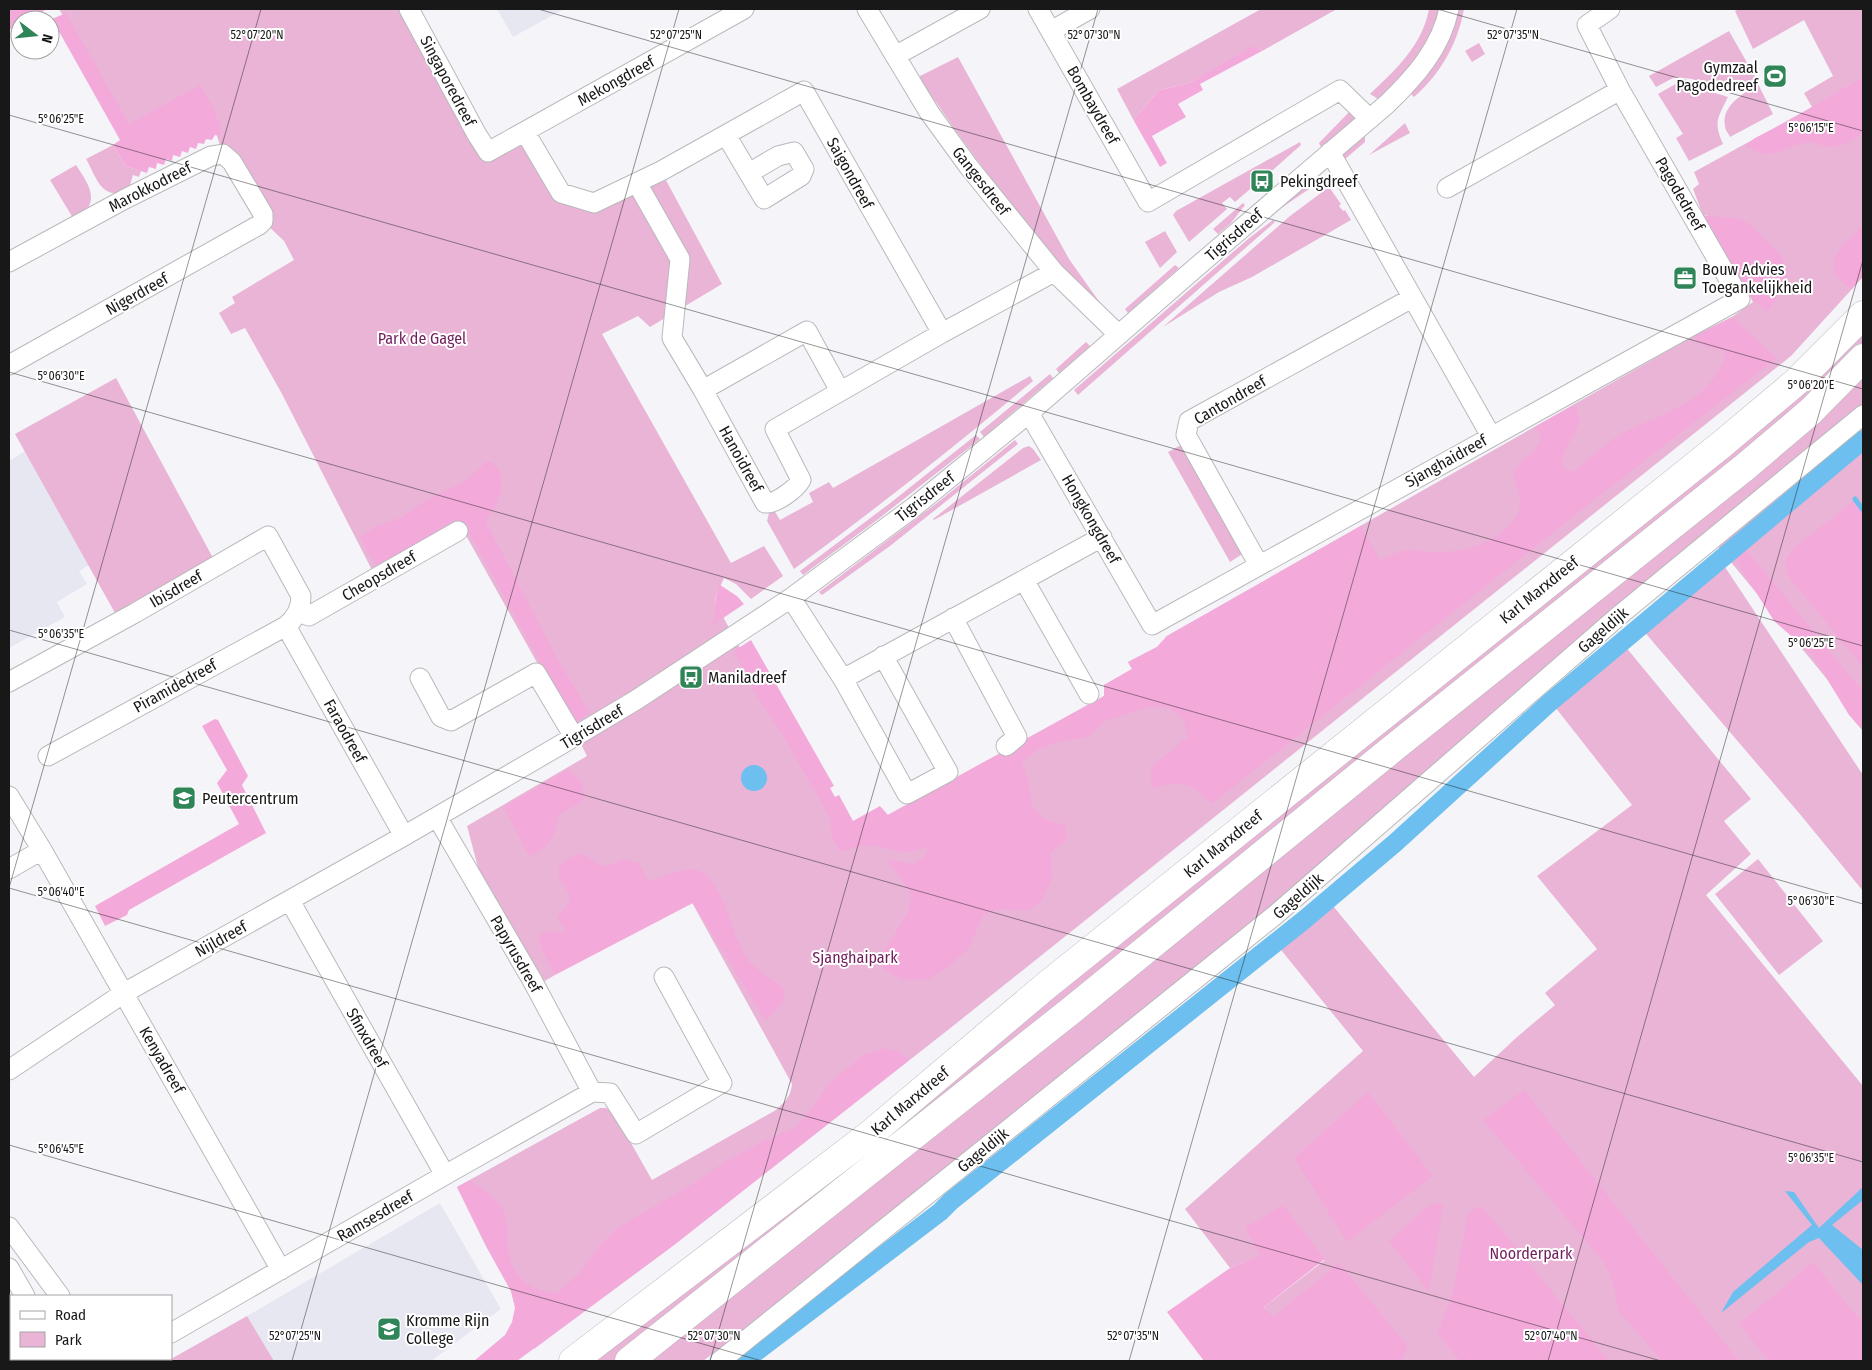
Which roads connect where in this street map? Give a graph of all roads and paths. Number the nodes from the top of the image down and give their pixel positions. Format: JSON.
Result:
{"nodes":[{"id":1,"x":409,"y":9,"type":"edge"},
{"id":2,"x":744,"y":9,"type":"edge"},
{"id":3,"x":866,"y":9,"type":"edge"},
{"id":4,"x":980,"y":9,"type":"edge"},
{"id":5,"x":1038,"y":9,"type":"edge"},
{"id":6,"x":1090,"y":9,"type":"edge"},
{"id":7,"x":1449,"y":9,"type":"edge"},
{"id":8,"x":1610,"y":9,"type":"edge"},
{"id":9,"x":1051,"y":31,"type":"junction"},
{"id":10,"x":895,"y":56,"type":"junction"},
{"id":11,"x":1620,"y":90,"type":"junction"},
{"id":12,"x":1370,"y":118,"type":"junction"},
{"id":13,"x":525,"y":132,"type":"junction"},
{"id":14,"x":726,"y":134,"type":"junction"},
{"id":15,"x":488,"y":152,"type":"joint"},
{"id":16,"x":1330,"y":152,"type":"junction"},
{"id":17,"x":749,"y":172,"type":"dead end"},
{"id":18,"x":637,"y":183,"type":"junction"},
{"id":19,"x":1447,"y":188,"type":"dead end"},
{"id":20,"x":263,"y":221,"type":"joint"},
{"id":21,"x":9,"y":262,"type":"edge"},
{"id":22,"x":1054,"y":272,"type":"junction"},
{"id":23,"x":1412,"y":298,"type":"junction"},
{"id":24,"x":1740,"y":299,"type":"joint"},
{"id":25,"x":1863,"y":315,"type":"edge"},
{"id":26,"x":942,"y":332,"type":"junction"},
{"id":27,"x":1119,"y":335,"type":"junction"},
{"id":28,"x":1863,"y":358,"type":"edge"},
{"id":29,"x":9,"y":366,"type":"edge"},
{"id":30,"x":703,"y":390,"type":"junction"},
{"id":31,"x":840,"y":391,"type":"junction"},
{"id":32,"x":1029,"y":413,"type":"junction"},
{"id":33,"x":1863,"y":415,"type":"edge"},
{"id":34,"x":1491,"y":436,"type":"junction"},
{"id":35,"x":458,"y":531,"type":"dead end"},
{"id":36,"x":1102,"y":537,"type":"junction"},
{"id":37,"x":1259,"y":565,"type":"junction"},
{"id":38,"x":1024,"y":580,"type":"junction"},
{"id":39,"x":791,"y":598,"type":"junction"},
{"id":40,"x":952,"y":618,"type":"junction"},
{"id":41,"x":292,"y":619,"type":"junction"},
{"id":42,"x":1152,"y":625,"type":"joint"},
{"id":43,"x":883,"y":656,"type":"junction"},
{"id":44,"x":420,"y":678,"type":"dead end"},
{"id":45,"x":843,"y":679,"type":"junction"},
{"id":46,"x":9,"y":682,"type":"edge"},
{"id":47,"x":1088,"y":694,"type":"dead end"},
{"id":48,"x":574,"y":738,"type":"junction"},
{"id":49,"x":1006,"y":746,"type":"dead end"},
{"id":50,"x":48,"y":756,"type":"dead end"},
{"id":51,"x":9,"y":796,"type":"edge"},
{"id":52,"x":437,"y":817,"type":"junction"},
{"id":53,"x":404,"y":836,"type":"junction"},
{"id":54,"x":42,"y":850,"type":"junction"},
{"id":55,"x":9,"y":869,"type":"edge"},
{"id":56,"x":290,"y":901,"type":"junction"},
{"id":57,"x":664,"y":977,"type":"dead end"},
{"id":58,"x":124,"y":994,"type":"junction"},
{"id":59,"x":9,"y":1070,"type":"edge"},
{"id":60,"x":586,"y":1096,"type":"junction"},
{"id":61,"x":445,"y":1175,"type":"junction"},
{"id":62,"x":9,"y":1227,"type":"edge"},
{"id":63,"x":23,"y":1246,"type":"junction"},
{"id":64,"x":9,"y":1266,"type":"edge"},
{"id":65,"x":281,"y":1270,"type":"junction"},
{"id":66,"x":24,"y":1295,"type":"edge"},
{"id":67,"x":59,"y":1295,"type":"edge"},
{"id":68,"x":172,"y":1332,"type":"edge"},
{"id":69,"x":573,"y":1361,"type":"edge"},
{"id":70,"x":629,"y":1361,"type":"edge"},
{"id":71,"x":720,"y":1361,"type":"edge"}],
"edges":[{"from":1,"to":15,"type":"street","name":"Singaporedreef"},
{"from":2,"to":13,"type":"street","name":"Mekongdreef"},
{"from":3,"to":10,"type":"street","name":"Gangesdreef"},
{"from":4,"to":10,"type":"street"},
{"from":5,"to":9,"type":"street","name":"Bombaydreef"},
{"from":6,"to":9,"type":"street"},
{"from":7,"to":12,"type":"street","name":"Tigrisdreef"},
{"from":8,"to":11,"type":"street","name":"Pagodedreef"},
{"from":9,"to":12,"type":"street","name":"Bombaydreef"},
{"from":10,"to":22,"type":"street","name":"Gangesdreef"},
{"from":11,"to":19,"type":"street"},
{"from":11,"to":24,"type":"street","name":"Pagodedreef"},
{"from":12,"to":16,"type":"street","name":"Tigrisdreef"},
{"from":13,"to":15,"type":"street","name":"Mekongdreef"},
{"from":13,"to":18,"type":"street","name":"Saigondreef"},
{"from":14,"to":17,"type":"street"},
{"from":14,"to":18,"type":"street","name":"Saigondreef"},
{"from":14,"to":26,"type":"street","name":"Saigondreef"},
{"from":16,"to":23,"type":"street"},
{"from":16,"to":27,"type":"street","name":"Tigrisdreef"},
{"from":18,"to":30,"type":"street","name":"Hanoidreef"},
{"from":20,"to":21,"type":"street","name":"Marokkodreef"},
{"from":20,"to":29,"type":"street","name":"Nigerdreef"},
{"from":22,"to":26,"type":"street","name":"Hanoidreef"},
{"from":22,"to":27,"type":"street","name":"Gangesdreef"},
{"from":23,"to":34,"type":"street"},
{"from":23,"to":37,"type":"street","name":"Cantondreef"},
{"from":24,"to":34,"type":"street","name":"Sjanghaidreef"},
{"from":25,"to":69,"type":"highway","name":"Karl Marxdreef"},
{"from":26,"to":31,"type":"street","name":"Hanoidreef"},
{"from":27,"to":32,"type":"street","name":"Tigrisdreef"},
{"from":28,"to":70,"type":"highway","name":"Karl Marxdreef"},
{"from":30,"to":31,"type":"street"},
{"from":30,"to":31,"type":"street","name":"Hanoidreef"},
{"from":32,"to":36,"type":"street","name":"Hongkongdreef"},
{"from":32,"to":39,"type":"street","name":"Tigrisdreef"},
{"from":33,"to":71,"type":"street","name":"Gageldijk"},
{"from":34,"to":37,"type":"street","name":"Sjanghaidreef"},
{"from":35,"to":41,"type":"street","name":"Cheopsdreef"},
{"from":36,"to":38,"type":"street"},
{"from":36,"to":42,"type":"street","name":"Hongkongdreef"},
{"from":37,"to":42,"type":"street","name":"Sjanghaidreef"},
{"from":38,"to":40,"type":"street"},
{"from":38,"to":47,"type":"street"},
{"from":39,"to":45,"type":"street"},
{"from":39,"to":48,"type":"street","name":"Tigrisdreef"},
{"from":40,"to":43,"type":"street"},
{"from":40,"to":49,"type":"street"},
{"from":41,"to":46,"type":"street","name":"Ibisdreef"},
{"from":41,"to":50,"type":"street","name":"Piramidedreef"},
{"from":41,"to":53,"type":"street","name":"Faraodreef"},
{"from":43,"to":45,"type":"street"},
{"from":43,"to":45,"type":"street"},
{"from":44,"to":48,"type":"street"},
{"from":48,"to":52,"type":"street","name":"Tigrisdreef"},
{"from":51,"to":54,"type":"street","name":"Kenyadreef"},
{"from":52,"to":53,"type":"street","name":"Nijldreef"},
{"from":52,"to":60,"type":"street","name":"Papyrusdreef"},
{"from":53,"to":56,"type":"street","name":"Nijldreef"},
{"from":54,"to":55,"type":"street"},
{"from":54,"to":58,"type":"street","name":"Kenyadreef"},
{"from":56,"to":58,"type":"street","name":"Nijldreef"},
{"from":56,"to":61,"type":"street","name":"Sfinxdreef"},
{"from":57,"to":60,"type":"street"},
{"from":58,"to":59,"type":"street","name":"Nijldreef"},
{"from":58,"to":65,"type":"street","name":"Kenyadreef"},
{"from":60,"to":61,"type":"street","name":"Ramsesdreef"},
{"from":61,"to":65,"type":"street","name":"Ramsesdreef"},
{"from":62,"to":63,"type":"street"},
{"from":63,"to":64,"type":"street"},
{"from":63,"to":67,"type":"street"},
{"from":64,"to":66,"type":"street"},
{"from":65,"to":68,"type":"street","name":"Ramsesdreef"}]}
